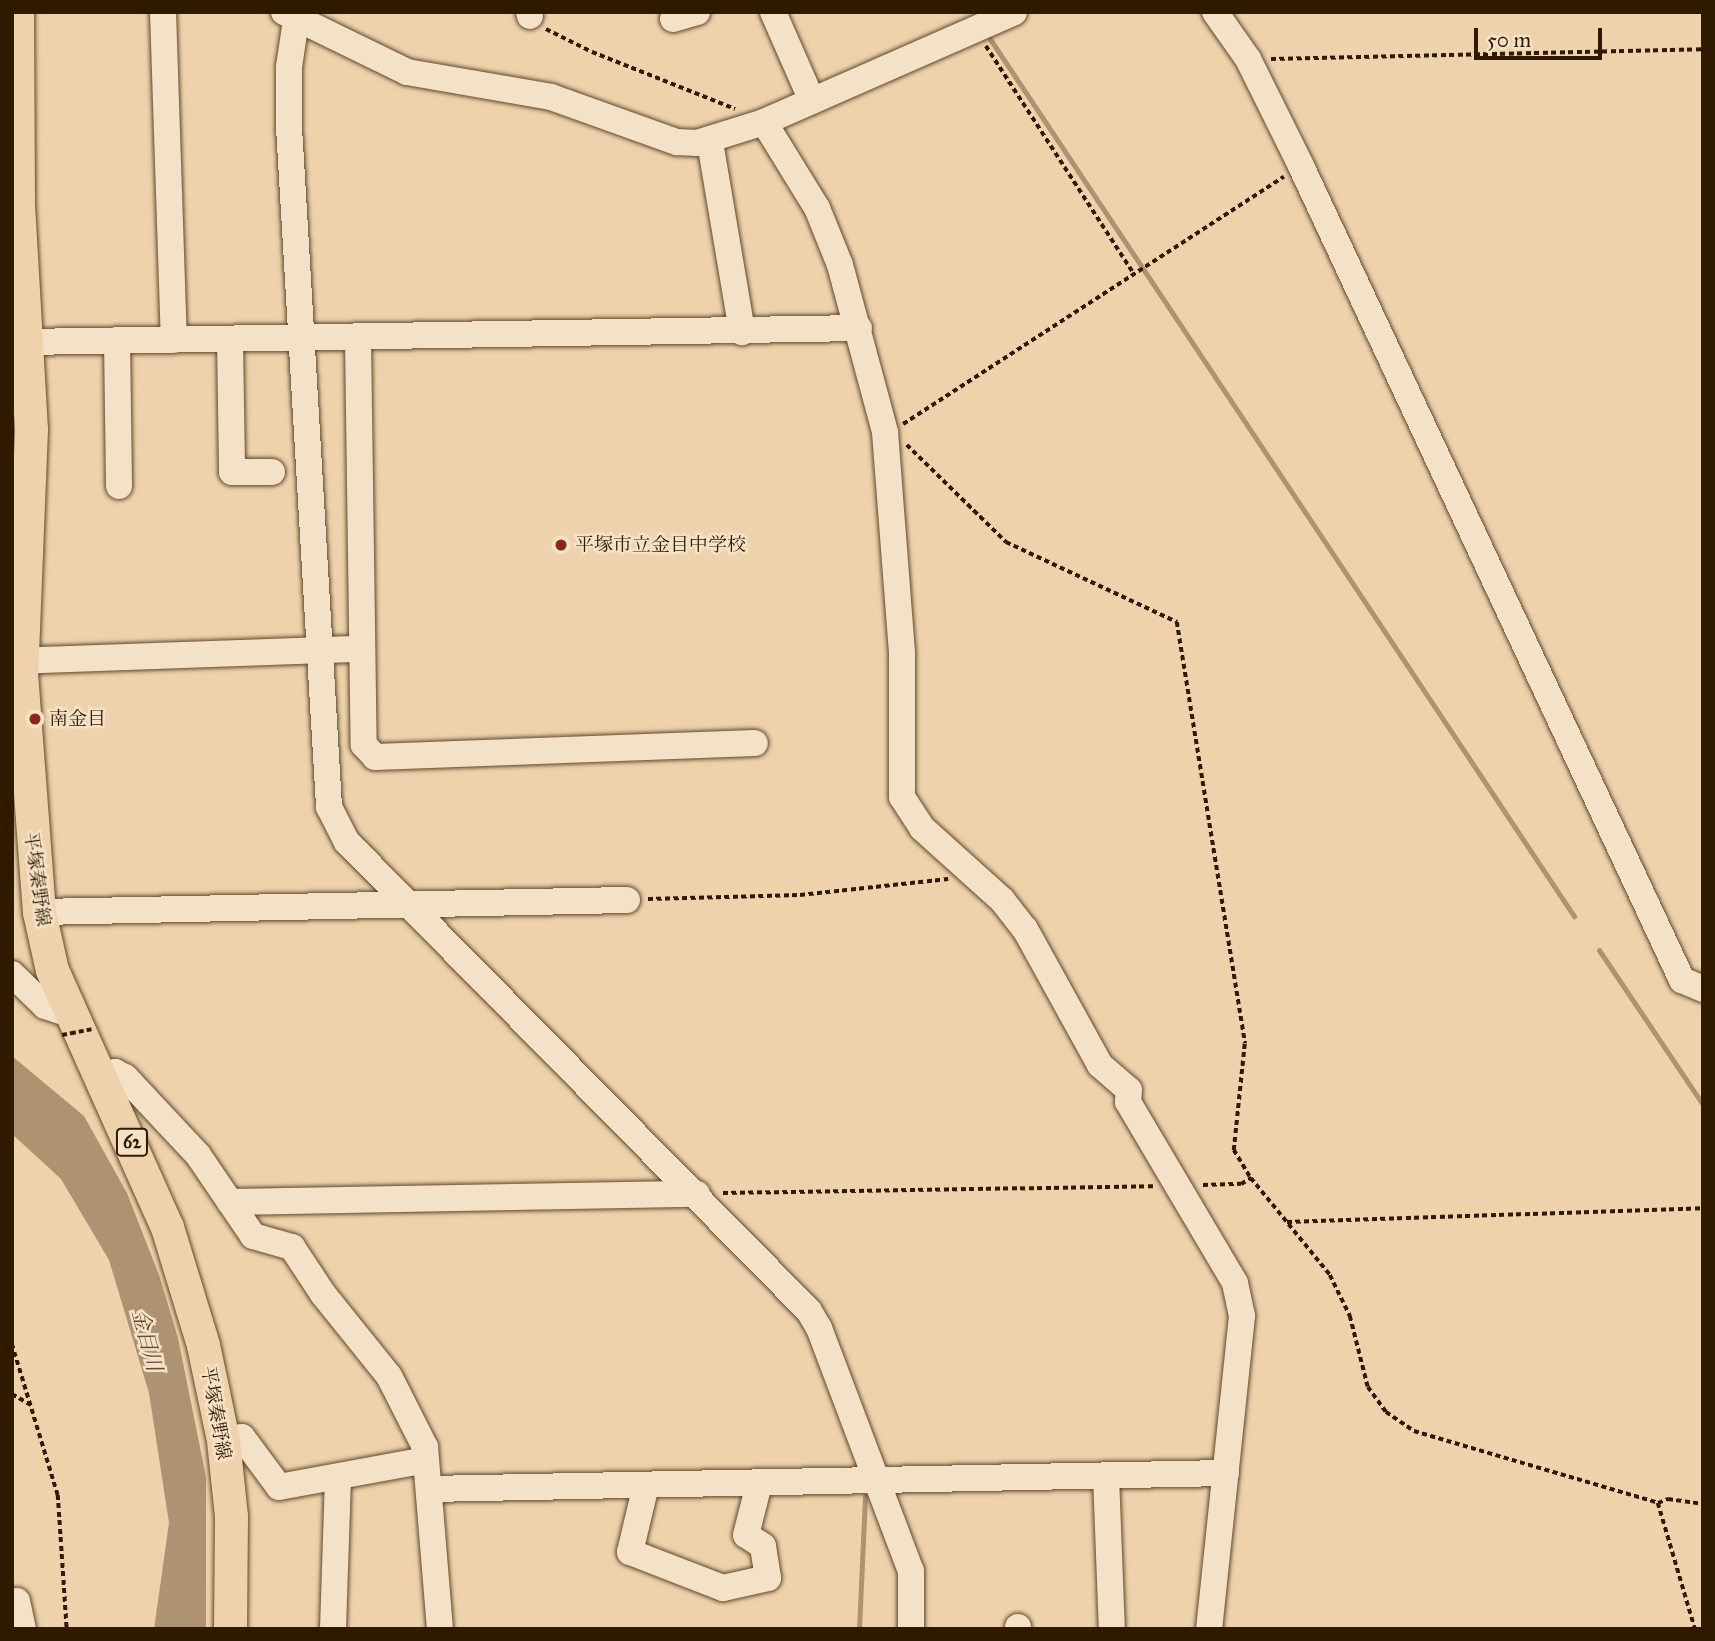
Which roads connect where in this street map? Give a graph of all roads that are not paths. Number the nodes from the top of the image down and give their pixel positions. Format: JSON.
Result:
{"nodes":[{"id":1,"x":17,"y":12,"type":"edge"},
{"id":2,"x":163,"y":12,"type":"edge"},
{"id":3,"x":773,"y":12,"type":"edge"},
{"id":4,"x":1014,"y":12,"type":"edge"},
{"id":5,"x":1215,"y":12,"type":"edge"},
{"id":6,"x":290,"y":16,"type":"edge"},
{"id":7,"x":812,"y":101,"type":"junction"},
{"id":8,"x":759,"y":124,"type":"junction"},
{"id":9,"x":710,"y":142,"type":"junction"},
{"id":10,"x":859,"y":328,"type":"junction"},
{"id":11,"x":742,"y":332,"type":"junction"},
{"id":12,"x":301,"y":339,"type":"junction"},
{"id":13,"x":358,"y":339,"type":"junction"},
{"id":14,"x":174,"y":340,"type":"junction"},
{"id":15,"x":230,"y":340,"type":"junction"},
{"id":16,"x":117,"y":341,"type":"junction"},
{"id":17,"x":25,"y":342,"type":"junction"},
{"id":18,"x":21,"y":431,"type":"edge"},
{"id":19,"x":272,"y":472,"type":"dead end"},
{"id":20,"x":119,"y":486,"type":"dead end"},
{"id":21,"x":20,"y":564,"type":"edge"},
{"id":22,"x":320,"y":649,"type":"junction"},
{"id":23,"x":362,"y":649,"type":"junction"},
{"id":24,"x":17,"y":660,"type":"edge"},
{"id":25,"x":17,"y":698,"type":"edge"},
{"id":26,"x":755,"y":743,"type":"dead end"},
{"id":27,"x":626,"y":900,"type":"road end"},
{"id":28,"x":410,"y":906,"type":"junction"},
{"id":29,"x":39,"y":912,"type":"junction"},
{"id":30,"x":12,"y":974,"type":"edge"},
{"id":31,"x":1703,"y":989,"type":"edge"},
{"id":32,"x":75,"y":1026,"type":"junction"},
{"id":33,"x":102,"y":1077,"type":"junction"},
{"id":34,"x":697,"y":1194,"type":"junction"},
{"id":35,"x":230,"y":1202,"type":"junction"},
{"id":36,"x":223,"y":1440,"type":"junction"},
{"id":37,"x":426,"y":1460,"type":"junction"},
{"id":38,"x":1226,"y":1473,"type":"junction"},
{"id":39,"x":1106,"y":1476,"type":"junction"},
{"id":40,"x":338,"y":1477,"type":"junction"},
{"id":41,"x":874,"y":1482,"type":"junction"},
{"id":42,"x":759,"y":1484,"type":"junction"},
{"id":43,"x":646,"y":1485,"type":"junction"},
{"id":44,"x":429,"y":1489,"type":"junction"},
{"id":45,"x":229,"y":1629,"type":"edge"},
{"id":46,"x":333,"y":1629,"type":"edge"},
{"id":47,"x":440,"y":1629,"type":"edge"},
{"id":48,"x":911,"y":1629,"type":"edge"},
{"id":49,"x":1112,"y":1629,"type":"edge"},
{"id":50,"x":1209,"y":1629,"type":"edge"}],
"edges":[{"from":1,"to":17,"type":"main road","name":"平塚秦野線","number":"62"},
{"from":2,"to":14,"type":"street"},
{"from":3,"to":7,"type":"street"},
{"from":4,"to":7,"type":"street"},
{"from":5,"to":31,"type":"street"},
{"from":6,"to":9,"type":"street"},
{"from":6,"to":12,"type":"street"},
{"from":7,"to":8,"type":"street"},
{"from":8,"to":9,"type":"street"},
{"from":8,"to":10,"type":"street"},
{"from":9,"to":11,"type":"street"},
{"from":10,"to":11,"type":"street"},
{"from":10,"to":38,"type":"street"},
{"from":11,"to":13,"type":"street"},
{"from":12,"to":13,"type":"street"},
{"from":12,"to":15,"type":"street"},
{"from":12,"to":22,"type":"street"},
{"from":13,"to":23,"type":"street"},
{"from":14,"to":15,"type":"street"},
{"from":14,"to":16,"type":"street"},
{"from":15,"to":19,"type":"street"},
{"from":16,"to":17,"type":"street"},
{"from":16,"to":20,"type":"street"},
{"from":17,"to":18,"type":"main road","name":"平塚秦野線","number":"62"},
{"from":18,"to":21,"type":"main road","name":"平塚秦野線","number":"62"},
{"from":21,"to":24,"type":"main road","name":"平塚秦野線","number":"62"},
{"from":22,"to":23,"type":"street"},
{"from":22,"to":24,"type":"street"},
{"from":22,"to":28,"type":"street"},
{"from":23,"to":26,"type":"street"},
{"from":24,"to":25,"type":"main road","name":"平塚秦野線","number":"62"},
{"from":25,"to":29,"type":"main road","name":"平塚秦野線","number":"62"},
{"from":27,"to":28,"type":"street"},
{"from":28,"to":29,"type":"street"},
{"from":28,"to":34,"type":"street"},
{"from":29,"to":32,"type":"main road","name":"平塚秦野線","number":"62"},
{"from":30,"to":32,"type":"street"},
{"from":32,"to":33,"type":"main road","name":"平塚秦野線","number":"62"},
{"from":33,"to":35,"type":"street"},
{"from":33,"to":36,"type":"main road","name":"平塚秦野線","number":"62"},
{"from":34,"to":35,"type":"street"},
{"from":34,"to":41,"type":"street"},
{"from":35,"to":37,"type":"street"},
{"from":36,"to":40,"type":"street"},
{"from":36,"to":45,"type":"main road","name":"平塚秦野線","number":"62"},
{"from":37,"to":40,"type":"street"},
{"from":37,"to":44,"type":"street"},
{"from":38,"to":39,"type":"street"},
{"from":38,"to":50,"type":"street"},
{"from":39,"to":41,"type":"street"},
{"from":39,"to":49,"type":"street"},
{"from":40,"to":46,"type":"street"},
{"from":41,"to":42,"type":"street"},
{"from":41,"to":48,"type":"street"},
{"from":42,"to":43,"type":"street"},
{"from":42,"to":43,"type":"street"},
{"from":43,"to":44,"type":"street"},
{"from":44,"to":47,"type":"street"}]}
